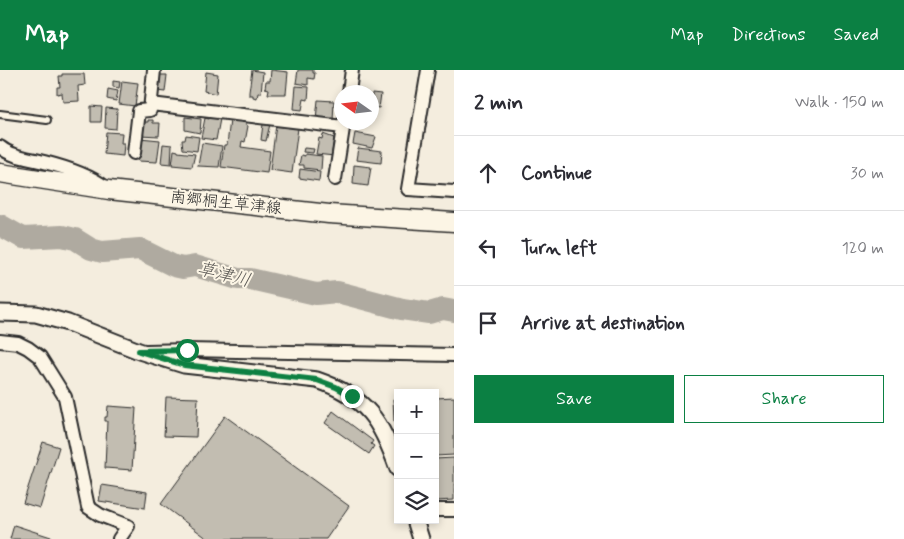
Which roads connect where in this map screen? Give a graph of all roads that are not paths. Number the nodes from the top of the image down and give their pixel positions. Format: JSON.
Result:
{"nodes":[{"id":1,"x":154,"y":70,"type":"edge"},
{"id":2,"x":352,"y":70,"type":"edge"},
{"id":3,"x":428,"y":70,"type":"edge"},
{"id":4,"x":349,"y":85,"type":"edge"},
{"id":5,"x":151,"y":104,"type":"junction"},
{"id":6,"x":0,"y":114,"type":"edge"},
{"id":7,"x":47,"y":120,"type":"dead end"},
{"id":8,"x":334,"y":124,"type":"edge"},
{"id":9,"x":343,"y":130,"type":"edge"},
{"id":10,"x":0,"y":147,"type":"edge"},
{"id":11,"x":134,"y":153,"type":"dead end"},
{"id":12,"x":0,"y":173,"type":"edge"},
{"id":13,"x":335,"y":179,"type":"dead end"},
{"id":14,"x":109,"y":190,"type":"junction"},
{"id":15,"x":454,"y":192,"type":"edge"},
{"id":16,"x":454,"y":222,"type":"edge"},
{"id":17,"x":0,"y":313,"type":"edge"},
{"id":18,"x":0,"y":341,"type":"edge"},
{"id":19,"x":139,"y":351,"type":"junction"},
{"id":20,"x":454,"y":355,"type":"edge"},
{"id":21,"x":394,"y":457,"type":"edge"},
{"id":22,"x":439,"y":510,"type":"edge"},
{"id":23,"x":454,"y":510,"type":"edge"},
{"id":24,"x":416,"y":524,"type":"edge"},
{"id":25,"x":119,"y":539,"type":"edge"},
{"id":26,"x":421,"y":539,"type":"edge"}],
"edges":[{"from":1,"to":5,"type":"street"},
{"from":2,"to":4,"type":"street"},
{"from":3,"to":15,"type":"street"},
{"from":5,"to":8,"type":"street"},
{"from":5,"to":11,"type":"street"},
{"from":6,"to":7,"type":"lane"},
{"from":9,"to":13,"type":"street"},
{"from":10,"to":14,"type":"street"},
{"from":12,"to":14,"type":"main road","name":"南郷桐生草津線"},
{"from":14,"to":16,"type":"main road","name":"南郷桐生草津線"},
{"from":17,"to":19,"type":"street"},
{"from":18,"to":25,"type":"street"},
{"from":19,"to":20,"type":"street"},
{"from":19,"to":21,"type":"street"},
{"from":22,"to":23,"type":"street"},
{"from":24,"to":26,"type":"street"}]}
